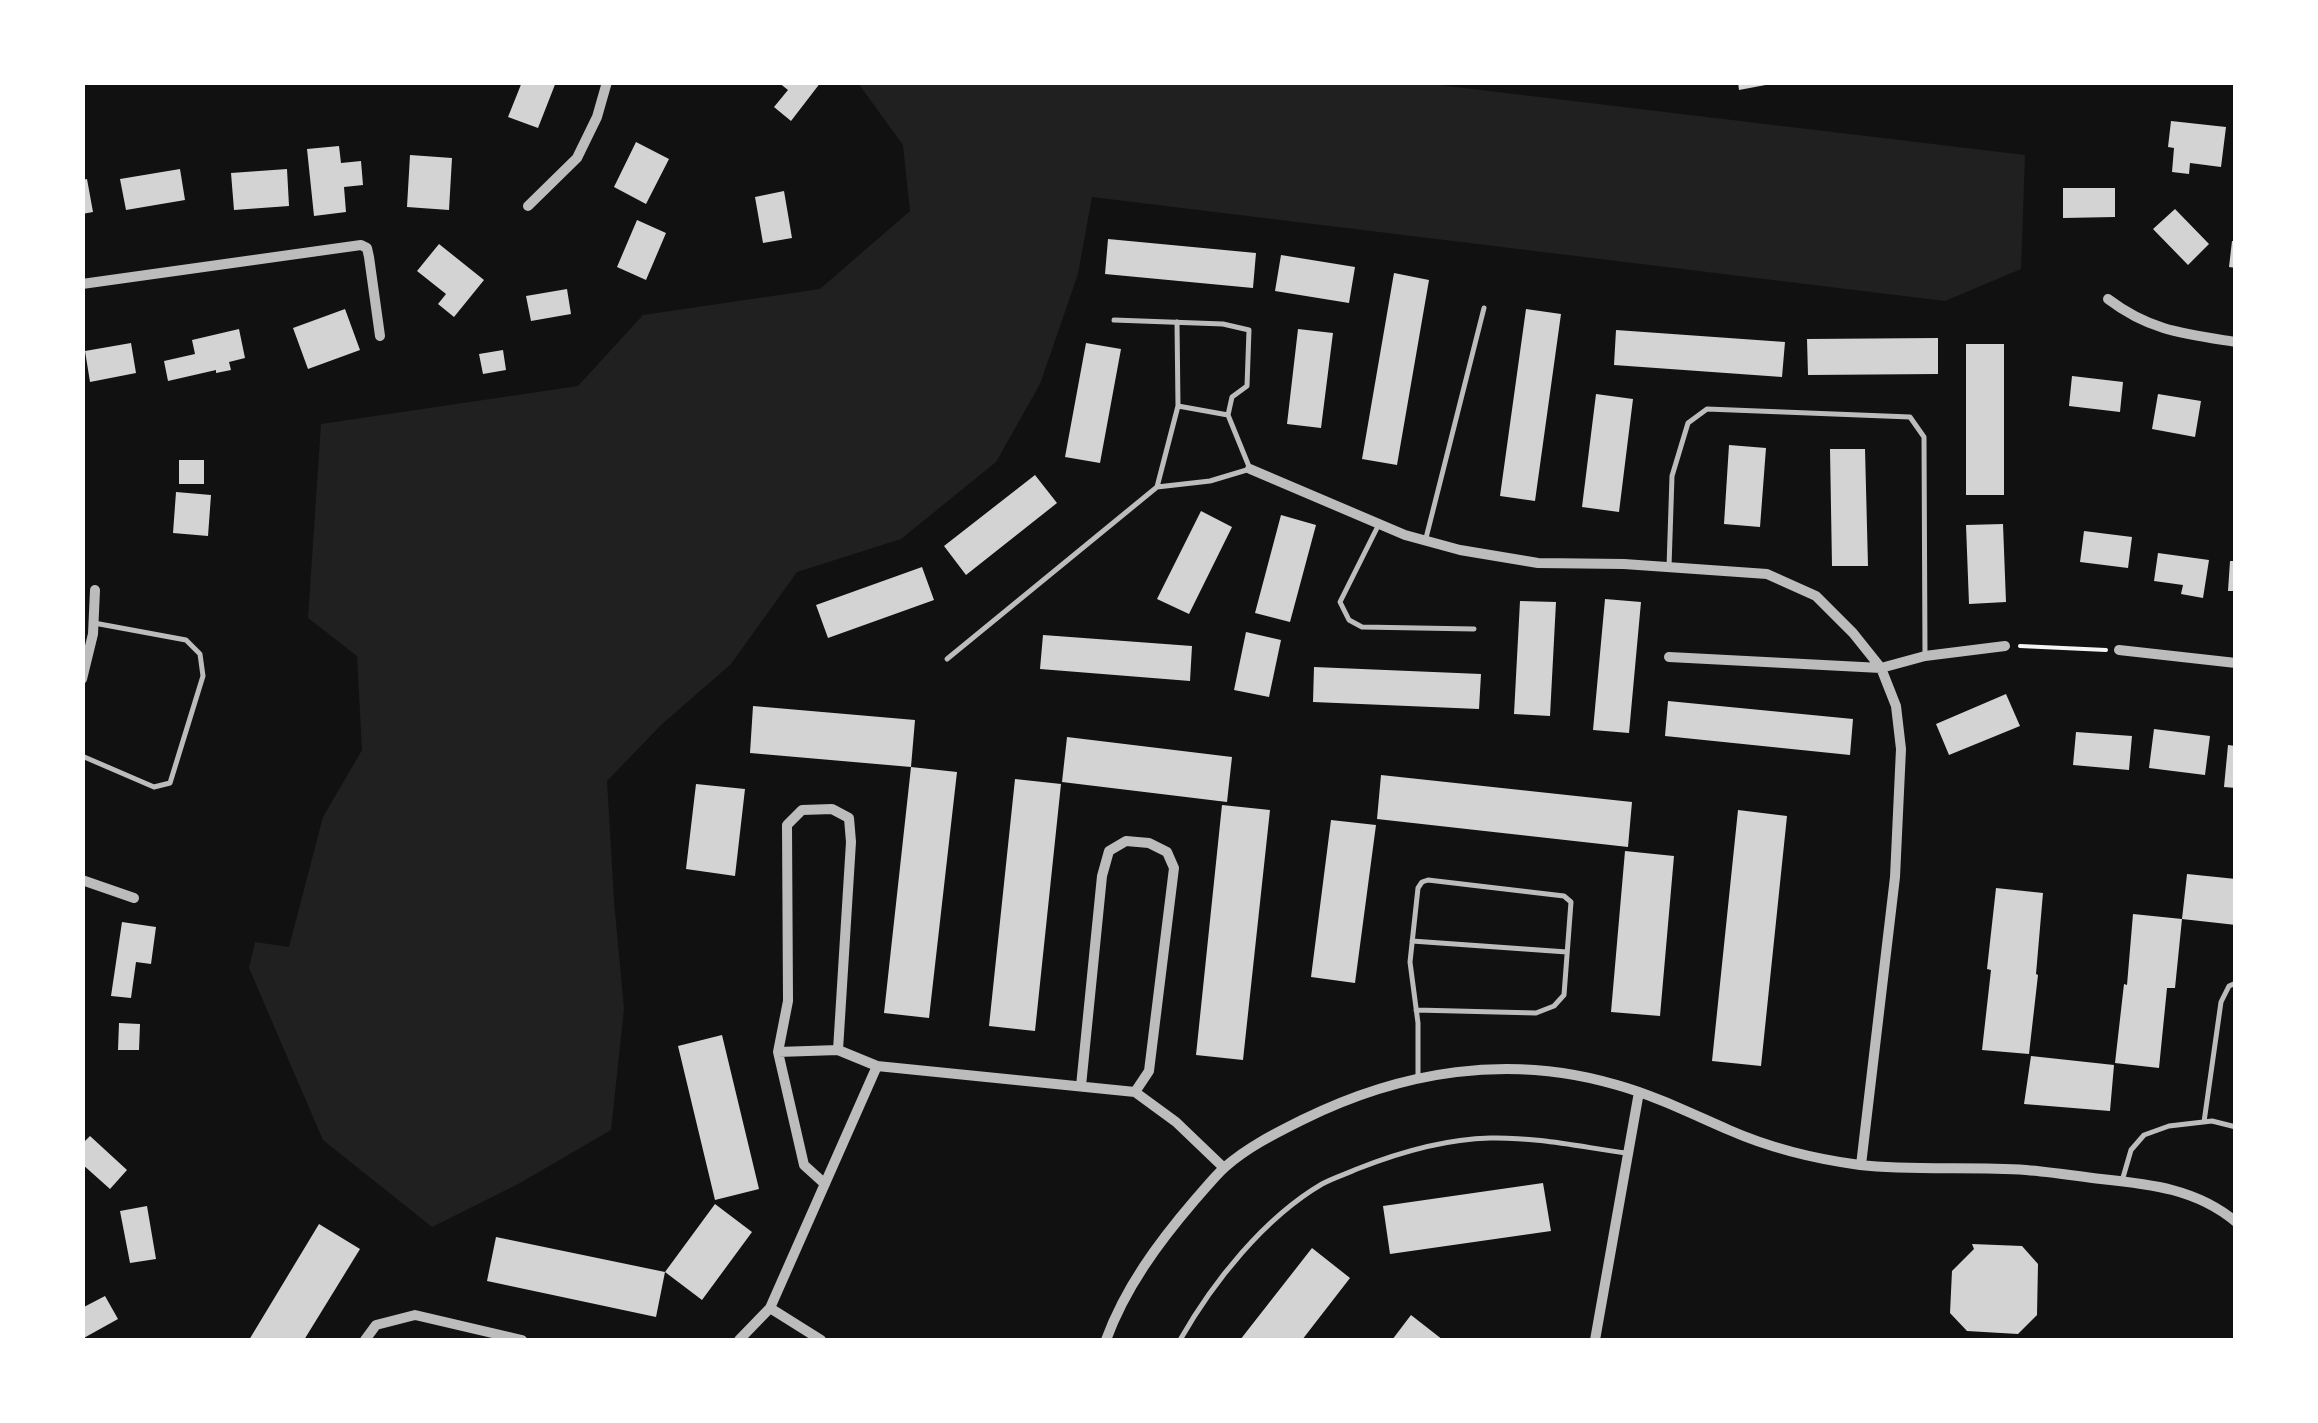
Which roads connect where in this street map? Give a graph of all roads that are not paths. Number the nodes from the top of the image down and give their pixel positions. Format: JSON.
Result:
{"nodes":[{"id":1,"x":607,"y":82,"type":"edge"},
{"id":2,"x":528,"y":206,"type":"dead end"},
{"id":3,"x":82,"y":284,"type":"edge"},
{"id":4,"x":2108,"y":299,"type":"dead end"},
{"id":5,"x":1484,"y":308,"type":"dead end"},
{"id":6,"x":1114,"y":320,"type":"dead end"},
{"id":7,"x":1177,"y":322,"type":"junction"},
{"id":8,"x":380,"y":336,"type":"dead end"},
{"id":9,"x":2236,"y":342,"type":"edge"},
{"id":10,"x":1178,"y":406,"type":"junction"},
{"id":11,"x":1228,"y":415,"type":"junction"},
{"id":12,"x":1250,"y":468,"type":"junction"},
{"id":13,"x":1157,"y":487,"type":"junction"},
{"id":14,"x":1379,"y":523,"type":"junction"},
{"id":15,"x":1426,"y":540,"type":"junction"},
{"id":16,"x":1669,"y":567,"type":"junction"},
{"id":17,"x":95,"y":590,"type":"dead end"},
{"id":18,"x":94,"y":623,"type":"junction"},
{"id":19,"x":1474,"y":629,"type":"dead end"},
{"id":20,"x":2006,"y":646,"type":"road end"},
{"id":21,"x":2119,"y":650,"type":"road end"},
{"id":22,"x":1926,"y":656,"type":"junction"},
{"id":23,"x":1669,"y":657,"type":"dead end"},
{"id":24,"x":947,"y":659,"type":"dead end"},
{"id":25,"x":2236,"y":663,"type":"edge"},
{"id":26,"x":1880,"y":668,"type":"junction"},
{"id":27,"x":82,"y":679,"type":"edge"},
{"id":28,"x":82,"y":756,"type":"edge"},
{"id":29,"x":82,"y":880,"type":"edge"},
{"id":30,"x":134,"y":898,"type":"dead end"},
{"id":31,"x":1412,"y":941,"type":"junction"},
{"id":32,"x":1567,"y":952,"type":"junction"},
{"id":33,"x":2236,"y":983,"type":"edge"},
{"id":34,"x":1416,"y":1010,"type":"junction"},
{"id":35,"x":838,"y":1050,"type":"junction"},
{"id":36,"x":778,"y":1052,"type":"junction"},
{"id":37,"x":876,"y":1066,"type":"junction"},
{"id":38,"x":1418,"y":1078,"type":"junction"},
{"id":39,"x":1082,"y":1086,"type":"junction"},
{"id":40,"x":1135,"y":1092,"type":"junction"},
{"id":41,"x":1639,"y":1092,"type":"junction"},
{"id":42,"x":2204,"y":1122,"type":"junction"},
{"id":43,"x":2236,"y":1127,"type":"edge"},
{"id":44,"x":1628,"y":1154,"type":"junction"},
{"id":45,"x":1861,"y":1165,"type":"junction"},
{"id":46,"x":1224,"y":1168,"type":"junction"},
{"id":47,"x":2122,"y":1181,"type":"junction"},
{"id":48,"x":825,"y":1184,"type":"junction"},
{"id":49,"x":2236,"y":1222,"type":"edge"},
{"id":50,"x":770,"y":1308,"type":"junction"},
{"id":51,"x":365,"y":1340,"type":"edge"},
{"id":52,"x":522,"y":1340,"type":"edge"},
{"id":53,"x":739,"y":1340,"type":"edge"},
{"id":54,"x":821,"y":1340,"type":"edge"},
{"id":55,"x":1106,"y":1340,"type":"edge"},
{"id":56,"x":1180,"y":1340,"type":"edge"},
{"id":57,"x":1595,"y":1340,"type":"edge"}],
"edges":[{"from":1,"to":2,"type":"street"},
{"from":3,"to":8,"type":"street"},
{"from":4,"to":9,"type":"street"},
{"from":5,"to":15,"type":"lane"},
{"from":6,"to":7,"type":"lane"},
{"from":7,"to":10,"type":"lane"},
{"from":7,"to":11,"type":"lane"},
{"from":10,"to":11,"type":"lane"},
{"from":10,"to":13,"type":"lane"},
{"from":11,"to":12,"type":"lane"},
{"from":12,"to":13,"type":"lane"},
{"from":12,"to":14,"type":"street"},
{"from":13,"to":24,"type":"lane"},
{"from":14,"to":15,"type":"street"},
{"from":14,"to":19,"type":"lane"},
{"from":15,"to":16,"type":"street"},
{"from":16,"to":22,"type":"lane"},
{"from":16,"to":26,"type":"street"},
{"from":17,"to":18,"type":"street"},
{"from":18,"to":27,"type":"street"},
{"from":18,"to":28,"type":"lane"},
{"from":20,"to":22,"type":"street"},
{"from":21,"to":25,"type":"street"},
{"from":22,"to":26,"type":"street"},
{"from":23,"to":26,"type":"street"},
{"from":26,"to":45,"type":"street"},
{"from":29,"to":30,"type":"street"},
{"from":31,"to":32,"type":"lane"},
{"from":31,"to":32,"type":"lane"},
{"from":31,"to":34,"type":"lane"},
{"from":32,"to":34,"type":"lane"},
{"from":33,"to":42,"type":"lane"},
{"from":34,"to":38,"type":"lane"},
{"from":35,"to":36,"type":"street"},
{"from":35,"to":36,"type":"street"},
{"from":35,"to":37,"type":"street"},
{"from":36,"to":48,"type":"street"},
{"from":37,"to":39,"type":"street"},
{"from":37,"to":48,"type":"street"},
{"from":38,"to":41,"type":"street"},
{"from":38,"to":46,"type":"street"},
{"from":39,"to":40,"type":"street"},
{"from":39,"to":40,"type":"street"},
{"from":40,"to":46,"type":"street"},
{"from":41,"to":44,"type":"street"},
{"from":41,"to":45,"type":"street"},
{"from":42,"to":43,"type":"lane"},
{"from":42,"to":47,"type":"lane"},
{"from":44,"to":56,"type":"lane"},
{"from":44,"to":57,"type":"street"},
{"from":45,"to":47,"type":"street"},
{"from":46,"to":55,"type":"street"},
{"from":47,"to":49,"type":"street"},
{"from":48,"to":50,"type":"street"},
{"from":50,"to":53,"type":"street"},
{"from":50,"to":54,"type":"street"},
{"from":51,"to":52,"type":"street"}]}
